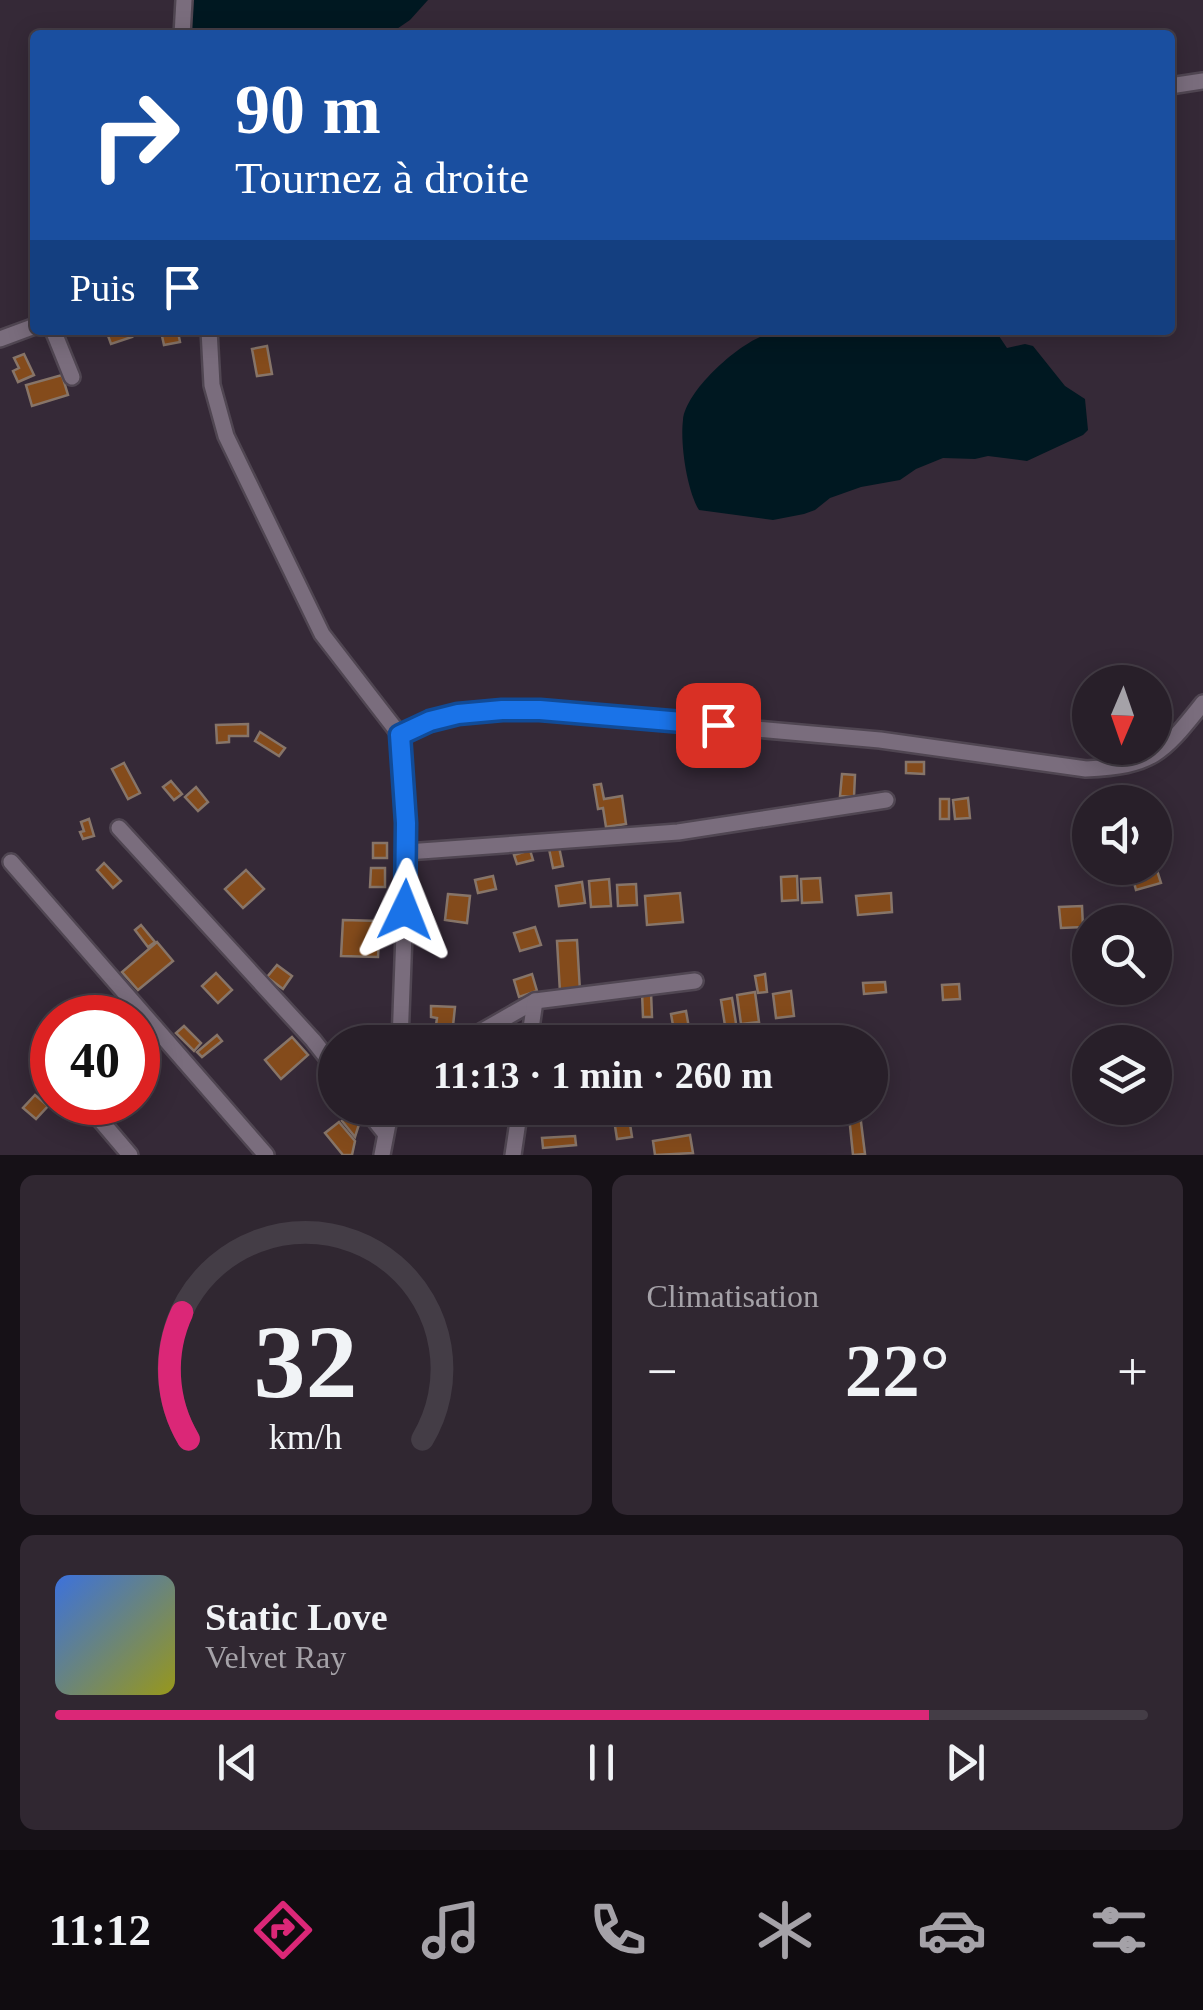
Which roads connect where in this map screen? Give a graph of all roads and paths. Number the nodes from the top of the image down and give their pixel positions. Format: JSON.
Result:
{"nodes":[{"id":1,"x":184,"y":0,"type":"edge"},
{"id":2,"x":182,"y":30,"type":"edge"},
{"id":3,"x":1203,"y":81,"type":"edge"},
{"id":4,"x":1175,"y":85,"type":"edge"},
{"id":5,"x":30,"y":328,"type":"edge"},
{"id":6,"x":55,"y":335,"type":"edge"},
{"id":7,"x":209,"y":335,"type":"edge"},
{"id":8,"x":0,"y":339,"type":"edge"},
{"id":9,"x":72,"y":376,"type":"dead end"},
{"id":10,"x":1203,"y":703,"type":"edge"},
{"id":11,"x":400,"y":735,"type":"junction"},
{"id":12,"x":886,"y":800,"type":"dead end"},
{"id":13,"x":119,"y":828,"type":"dead end"},
{"id":14,"x":407,"y":852,"type":"junction"},
{"id":15,"x":11,"y":862,"type":"dead end"},
{"id":16,"x":695,"y":981,"type":"dead end"},
{"id":17,"x":535,"y":1001,"type":"junction"},
{"id":18,"x":401,"y":1025,"type":"edge"},
{"id":19,"x":492,"y":1025,"type":"edge"},
{"id":20,"x":531,"y":1025,"type":"edge"},
{"id":21,"x":318,"y":1045,"type":"edge"},
{"id":22,"x":105,"y":1125,"type":"edge"},
{"id":23,"x":379,"y":1125,"type":"edge"},
{"id":24,"x":387,"y":1125,"type":"edge"},
{"id":25,"x":517,"y":1125,"type":"edge"},
{"id":26,"x":385,"y":1133,"type":"junction"},
{"id":27,"x":130,"y":1155,"type":"edge"},
{"id":28,"x":266,"y":1155,"type":"edge"},
{"id":29,"x":382,"y":1155,"type":"edge"},
{"id":30,"x":513,"y":1155,"type":"edge"}],
"edges":[{"from":1,"to":2,"type":"street"},
{"from":3,"to":4,"type":"street"},
{"from":5,"to":8,"type":"street"},
{"from":6,"to":9,"type":"street"},
{"from":7,"to":11,"type":"street"},
{"from":10,"to":11,"type":"street"},
{"from":11,"to":14,"type":"street"},
{"from":12,"to":14,"type":"street"},
{"from":13,"to":21,"type":"street"},
{"from":14,"to":18,"type":"street"},
{"from":15,"to":28,"type":"street"},
{"from":16,"to":17,"type":"street"},
{"from":17,"to":19,"type":"street"},
{"from":17,"to":20,"type":"street"},
{"from":22,"to":27,"type":"street"},
{"from":23,"to":26,"type":"street"},
{"from":24,"to":26,"type":"street"},
{"from":25,"to":30,"type":"street"},
{"from":26,"to":29,"type":"street"}]}
